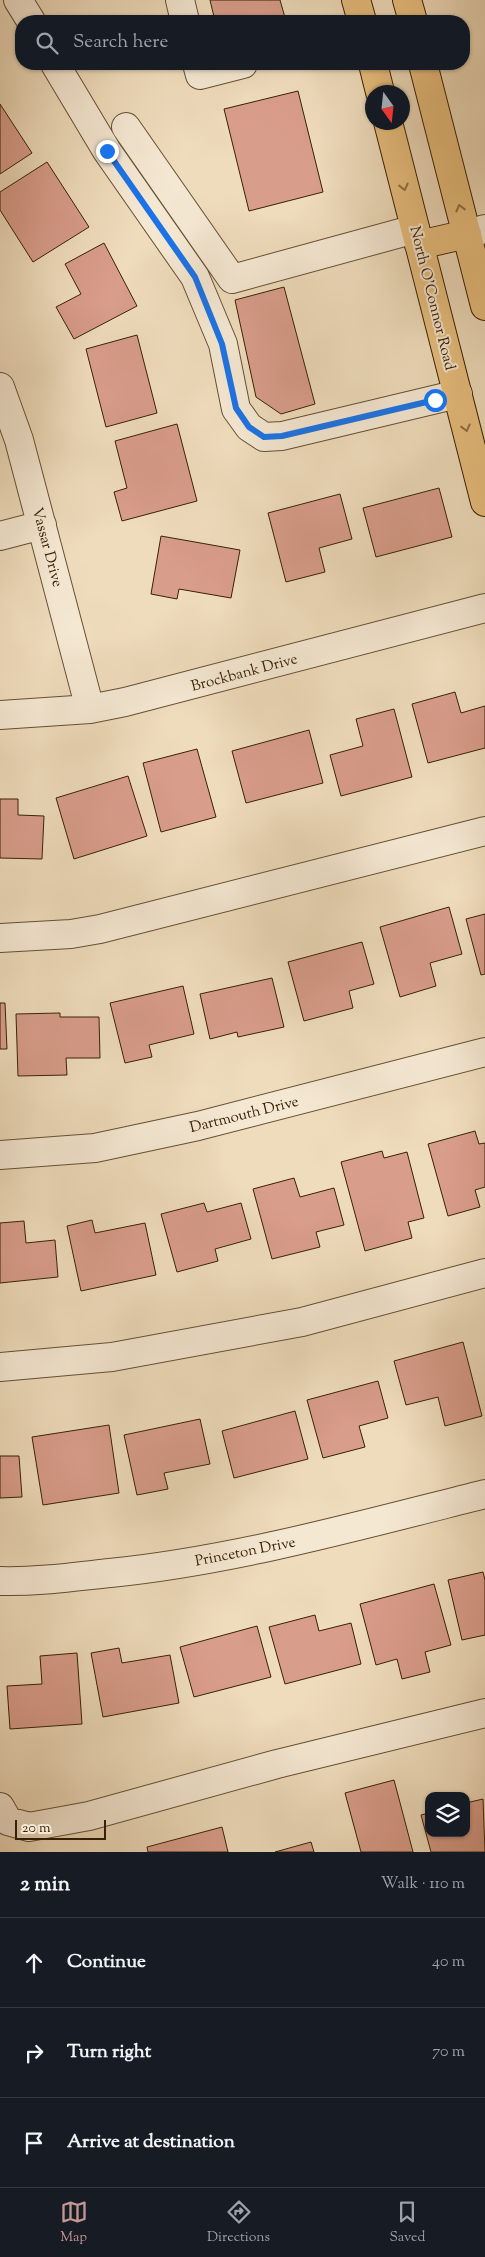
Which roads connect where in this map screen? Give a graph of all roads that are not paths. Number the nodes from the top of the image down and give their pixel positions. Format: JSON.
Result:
{"nodes":[{"id":1,"x":18,"y":0,"type":"edge"},
{"id":2,"x":180,"y":0,"type":"edge"},
{"id":3,"x":407,"y":0,"type":"edge"},
{"id":4,"x":27,"y":15,"type":"edge"},
{"id":5,"x":184,"y":15,"type":"edge"},
{"id":6,"x":411,"y":15,"type":"edge"},
{"id":7,"x":59,"y":70,"type":"edge"},
{"id":8,"x":199,"y":70,"type":"edge"},
{"id":9,"x":220,"y":70,"type":"edge"},
{"id":10,"x":374,"y":70,"type":"edge"},
{"id":11,"x":426,"y":70,"type":"edge"},
{"id":12,"x":378,"y":85,"type":"edge"},
{"id":13,"x":126,"y":127,"type":"dead end"},
{"id":14,"x":390,"y":130,"type":"edge"},
{"id":15,"x":476,"y":232,"type":"edge"},
{"id":16,"x":417,"y":237,"type":"junction"},
{"id":17,"x":485,"y":306,"type":"edge"},
{"id":18,"x":0,"y":387,"type":"edge"},
{"id":19,"x":458,"y":394,"type":"junction"},
{"id":20,"x":485,"y":502,"type":"edge"},
{"id":21,"x":42,"y":525,"type":"junction"},
{"id":22,"x":0,"y":536,"type":"edge"},
{"id":23,"x":485,"y":608,"type":"edge"},
{"id":24,"x":90,"y":709,"type":"junction"},
{"id":25,"x":0,"y":716,"type":"edge"},
{"id":26,"x":485,"y":831,"type":"edge"},
{"id":27,"x":0,"y":938,"type":"edge"},
{"id":28,"x":485,"y":1052,"type":"edge"},
{"id":29,"x":0,"y":1156,"type":"edge"},
{"id":30,"x":485,"y":1273,"type":"edge"},
{"id":31,"x":0,"y":1367,"type":"edge"},
{"id":32,"x":485,"y":1494,"type":"edge"},
{"id":33,"x":0,"y":1581,"type":"edge"},
{"id":34,"x":485,"y":1713,"type":"edge"},
{"id":35,"x":0,"y":1807,"type":"edge"}],
"edges":[{"from":1,"to":4,"type":"street"},
{"from":2,"to":5,"type":"street"},
{"from":3,"to":6,"type":"main road"},
{"from":7,"to":19,"type":"street"},
{"from":8,"to":9,"type":"street"},
{"from":10,"to":12,"type":"main road"},
{"from":15,"to":11,"type":"main road","one_way":true},
{"from":13,"to":16,"type":"street"},
{"from":14,"to":16,"type":"main road","name":"North O'Connor Road","one_way":true},
{"from":15,"to":16,"type":"main road"},
{"from":15,"to":17,"type":"main road"},
{"from":16,"to":19,"type":"main road","name":"North O'Connor Road"},
{"from":18,"to":21,"type":"street","name":"Vassar Drive"},
{"from":19,"to":20,"type":"main road","name":"North O'Connor Road","one_way":true},
{"from":21,"to":22,"type":"street"},
{"from":21,"to":24,"type":"street","name":"Vassar Drive"},
{"from":23,"to":24,"type":"street","name":"Brockbank Drive"},
{"from":24,"to":25,"type":"street","name":"Brockbank Drive"},
{"from":26,"to":27,"type":"street"},
{"from":28,"to":29,"type":"street","name":"Dartmouth Drive"},
{"from":30,"to":31,"type":"street"},
{"from":32,"to":33,"type":"street","name":"Princeton Drive"},
{"from":34,"to":35,"type":"street"}]}
